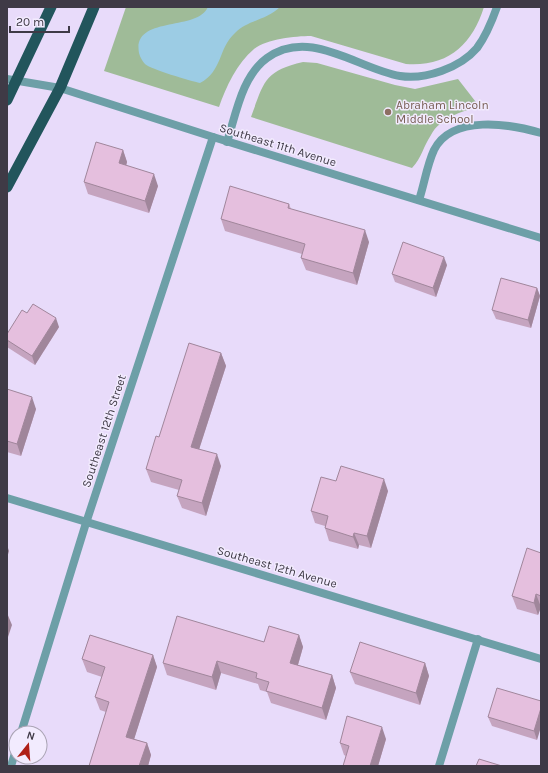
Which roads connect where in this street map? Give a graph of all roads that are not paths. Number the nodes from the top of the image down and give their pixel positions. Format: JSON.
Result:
{"nodes":[{"id":1,"x":51,"y":7,"type":"edge"},
{"id":2,"x":94,"y":7,"type":"edge"},
{"id":3,"x":497,"y":7,"type":"edge"},
{"id":4,"x":12,"y":80,"type":"edge"},
{"id":5,"x":60,"y":88,"type":"junction"},
{"id":6,"x":7,"y":100,"type":"edge"},
{"id":7,"x":541,"y":133,"type":"edge"},
{"id":8,"x":214,"y":138,"type":"junction"},
{"id":9,"x":227,"y":142,"type":"junction"},
{"id":10,"x":7,"y":187,"type":"edge"},
{"id":11,"x":419,"y":200,"type":"junction"},
{"id":12,"x":541,"y":238,"type":"edge"},
{"id":13,"x":7,"y":498,"type":"edge"},
{"id":14,"x":86,"y":523,"type":"junction"},
{"id":15,"x":478,"y":639,"type":"junction"},
{"id":16,"x":541,"y":659,"type":"edge"},
{"id":17,"x":23,"y":725,"type":"edge"},
{"id":18,"x":439,"y":766,"type":"edge"}],
"edges":[{"from":1,"to":4,"type":"highway"},
{"from":2,"to":5,"type":"highway"},
{"from":3,"to":9,"type":"street"},
{"from":4,"to":5,"type":"street","name":"Southeast 11th Avenue"},
{"from":4,"to":6,"type":"highway"},
{"from":5,"to":8,"type":"street","name":"Southeast 11th Avenue"},
{"from":5,"to":10,"type":"highway"},
{"from":7,"to":11,"type":"street"},
{"from":8,"to":9,"type":"street","name":"Southeast 11th Avenue"},
{"from":8,"to":14,"type":"street","name":"Southeast 12th Street"},
{"from":9,"to":11,"type":"street","name":"Southeast 11th Avenue"},
{"from":11,"to":12,"type":"street","name":"Southeast 11th Avenue"},
{"from":13,"to":14,"type":"street","name":"Southeast 12th Avenue"},
{"from":14,"to":15,"type":"street","name":"Southeast 12th Avenue"},
{"from":14,"to":17,"type":"street","name":"Southeast 12th Street"},
{"from":15,"to":16,"type":"street","name":"Southeast 12th Avenue"},
{"from":15,"to":18,"type":"street"}]}
